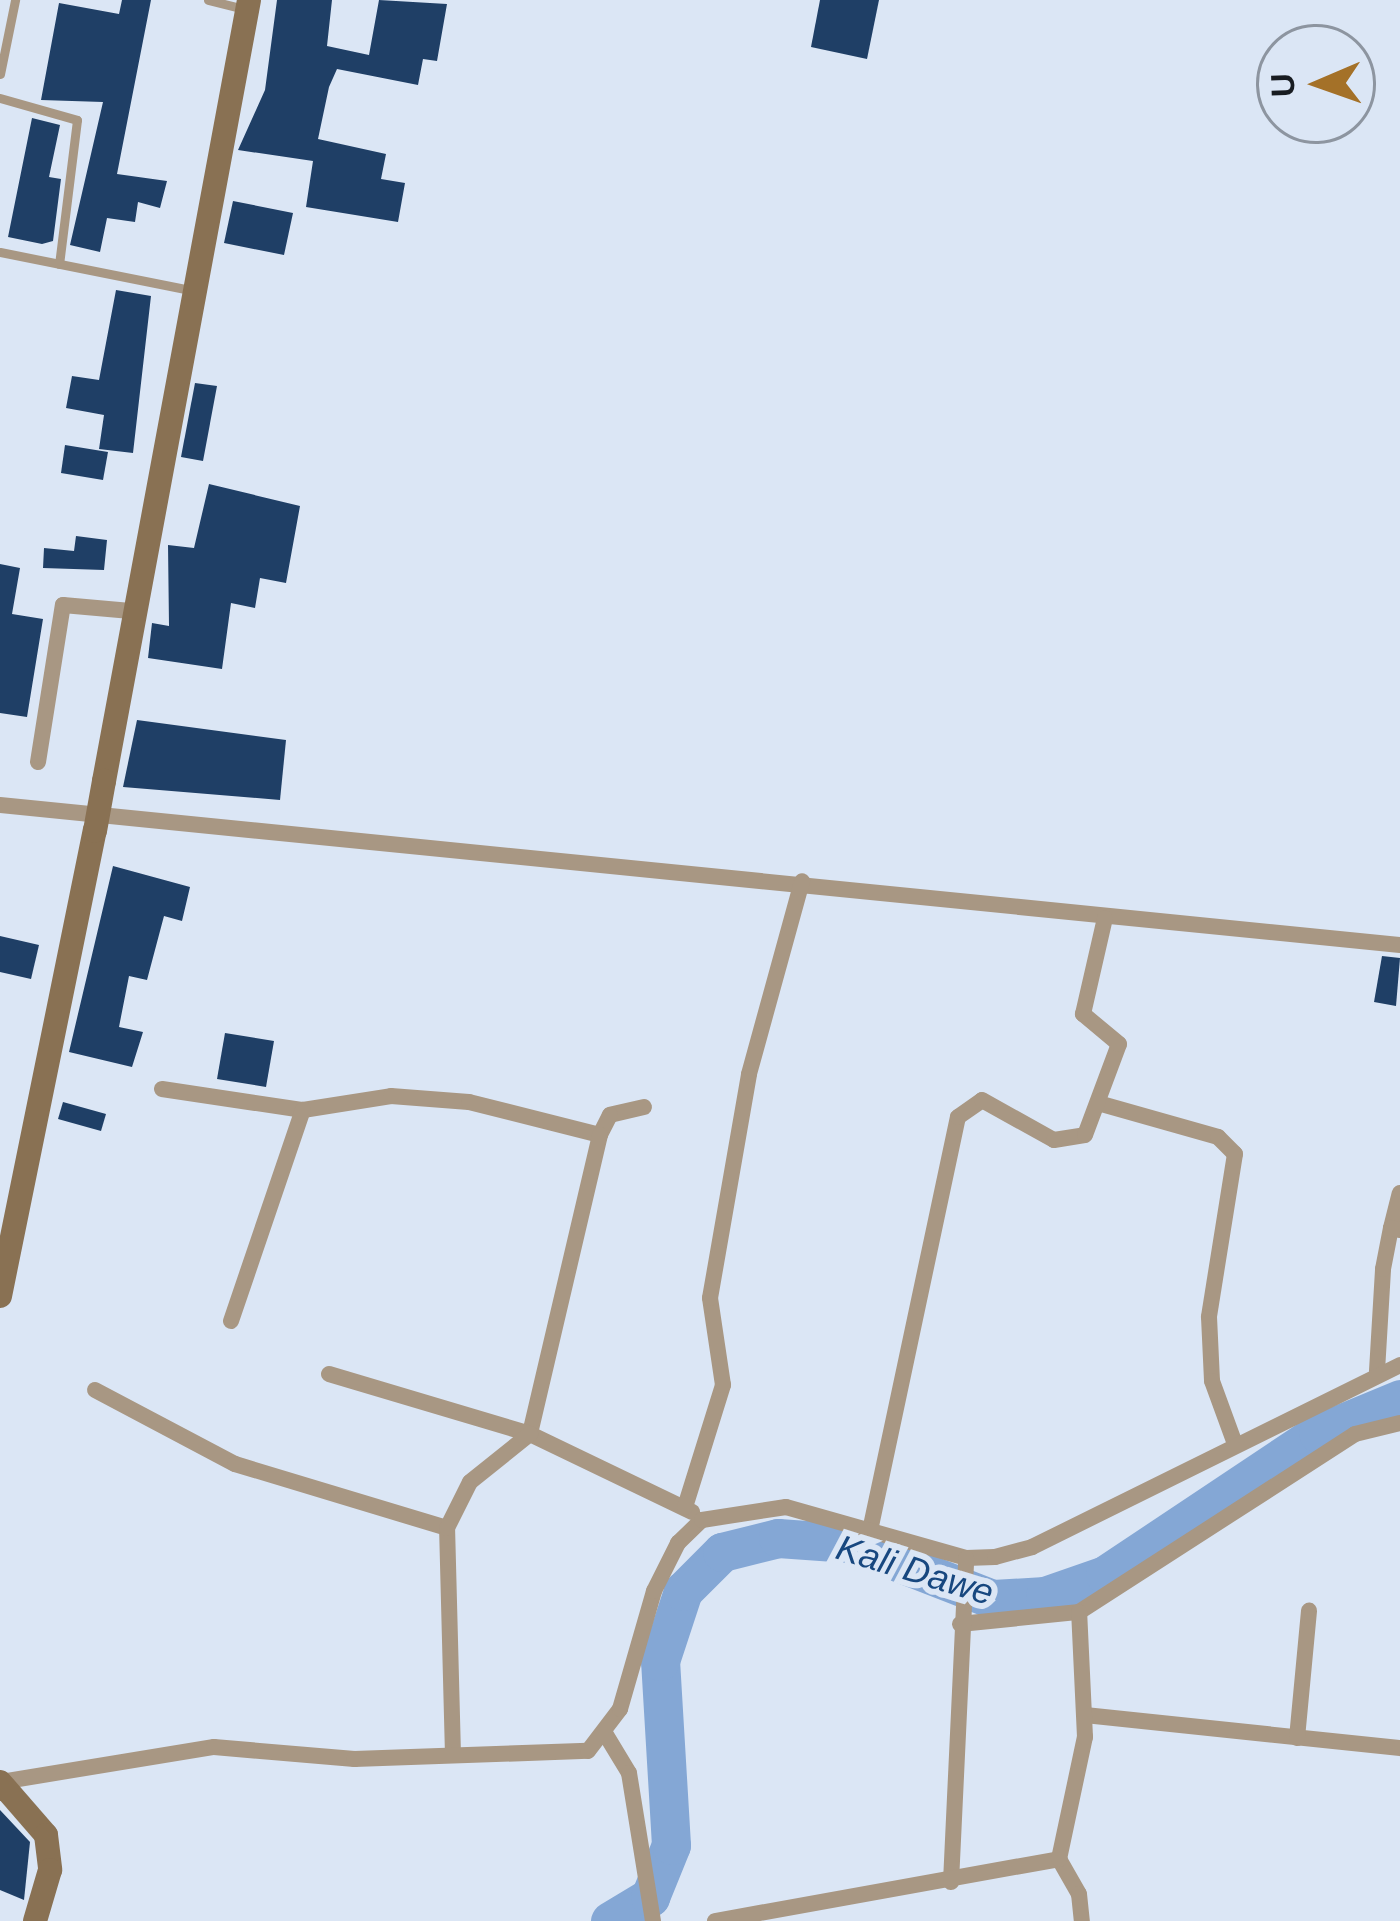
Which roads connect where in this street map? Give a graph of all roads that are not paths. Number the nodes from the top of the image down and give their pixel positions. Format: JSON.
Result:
{"nodes":[{"id":1,"x":15,"y":0,"type":"edge"},
{"id":2,"x":208,"y":0,"type":"edge"},
{"id":3,"x":248,"y":5,"type":"edge"},
{"id":4,"x":0,"y":74,"type":"edge"},
{"id":5,"x":0,"y":98,"type":"edge"},
{"id":6,"x":0,"y":252,"type":"edge"},
{"id":7,"x":59,"y":263,"type":"junction"},
{"id":8,"x":195,"y":291,"type":"junction"},
{"id":9,"x":131,"y":610,"type":"junction"},
{"id":10,"x":38,"y":762,"type":"dead end"},
{"id":11,"x":0,"y":805,"type":"edge"},
{"id":12,"x":802,"y":881,"type":"junction"},
{"id":13,"x":1105,"y":918,"type":"junction"},
{"id":14,"x":1400,"y":945,"type":"edge"},
{"id":15,"x":162,"y":1089,"type":"dead end"},
{"id":16,"x":1098,"y":1103,"type":"junction"},
{"id":17,"x":644,"y":1107,"type":"dead end"},
{"id":18,"x":304,"y":1110,"type":"junction"},
{"id":19,"x":600,"y":1135,"type":"junction"},
{"id":20,"x":1400,"y":1193,"type":"edge"},
{"id":21,"x":1395,"y":1229,"type":"edge"},
{"id":22,"x":0,"y":1296,"type":"edge"},
{"id":23,"x":231,"y":1321,"type":"dead end"},
{"id":24,"x":1400,"y":1365,"type":"edge"},
{"id":25,"x":1377,"y":1371,"type":"junction"},
{"id":26,"x":329,"y":1374,"type":"dead end"},
{"id":27,"x":95,"y":1390,"type":"dead end"},
{"id":28,"x":1400,"y":1423,"type":"edge"},
{"id":29,"x":530,"y":1434,"type":"junction"},
{"id":30,"x":1235,"y":1444,"type":"junction"},
{"id":31,"x":685,"y":1507,"type":"junction"},
{"id":32,"x":702,"y":1520,"type":"junction"},
{"id":33,"x":871,"y":1526,"type":"junction"},
{"id":34,"x":447,"y":1528,"type":"junction"},
{"id":35,"x":966,"y":1558,"type":"junction"},
{"id":36,"x":1309,"y":1611,"type":"dead end"},
{"id":37,"x":1079,"y":1612,"type":"junction"},
{"id":38,"x":962,"y":1615,"type":"junction"},
{"id":39,"x":1085,"y":1715,"type":"junction"},
{"id":40,"x":606,"y":1735,"type":"junction"},
{"id":41,"x":1297,"y":1738,"type":"junction"},
{"id":42,"x":1400,"y":1748,"type":"edge"},
{"id":43,"x":453,"y":1755,"type":"junction"},
{"id":44,"x":0,"y":1782,"type":"edge"},
{"id":45,"x":1059,"y":1858,"type":"junction"},
{"id":46,"x":951,"y":1882,"type":"junction"},
{"id":47,"x":38,"y":1914,"type":"edge"},
{"id":48,"x":650,"y":1919,"type":"edge"},
{"id":49,"x":715,"y":1921,"type":"edge"},
{"id":50,"x":1082,"y":1921,"type":"edge"}],
"edges":[{"from":1,"to":4,"type":"lane"},
{"from":2,"to":3,"type":"lane"},
{"from":3,"to":8,"type":"main road"},
{"from":5,"to":7,"type":"lane"},
{"from":6,"to":7,"type":"lane"},
{"from":7,"to":8,"type":"lane"},
{"from":8,"to":9,"type":"main road"},
{"from":9,"to":10,"type":"street"},
{"from":9,"to":22,"type":"main road","bridge":true},
{"from":11,"to":12,"type":"street"},
{"from":12,"to":13,"type":"street"},
{"from":12,"to":31,"type":"street"},
{"from":13,"to":14,"type":"street"},
{"from":13,"to":16,"type":"street"},
{"from":15,"to":18,"type":"street"},
{"from":16,"to":30,"type":"street"},
{"from":16,"to":33,"type":"street"},
{"from":17,"to":19,"type":"street"},
{"from":18,"to":19,"type":"street"},
{"from":18,"to":23,"type":"street"},
{"from":19,"to":29,"type":"street"},
{"from":20,"to":21,"type":"street"},
{"from":21,"to":25,"type":"street"},
{"from":24,"to":25,"type":"street"},
{"from":25,"to":30,"type":"street"},
{"from":26,"to":29,"type":"street"},
{"from":27,"to":34,"type":"street"},
{"from":28,"to":37,"type":"street"},
{"from":29,"to":31,"type":"street"},
{"from":29,"to":34,"type":"street"},
{"from":30,"to":35,"type":"street"},
{"from":31,"to":32,"type":"street"},
{"from":32,"to":33,"type":"street"},
{"from":32,"to":40,"type":"street"},
{"from":33,"to":35,"type":"street"},
{"from":34,"to":43,"type":"street"},
{"from":35,"to":38,"type":"street"},
{"from":36,"to":41,"type":"street"},
{"from":37,"to":38,"type":"street"},
{"from":37,"to":39,"type":"street"},
{"from":38,"to":46,"type":"street"},
{"from":39,"to":41,"type":"street"},
{"from":39,"to":45,"type":"street"},
{"from":40,"to":43,"type":"street"},
{"from":40,"to":48,"type":"street"},
{"from":41,"to":42,"type":"street"},
{"from":43,"to":44,"type":"street"},
{"from":44,"to":47,"type":"main road"},
{"from":45,"to":46,"type":"street"},
{"from":45,"to":50,"type":"street"},
{"from":46,"to":49,"type":"street"}]}
